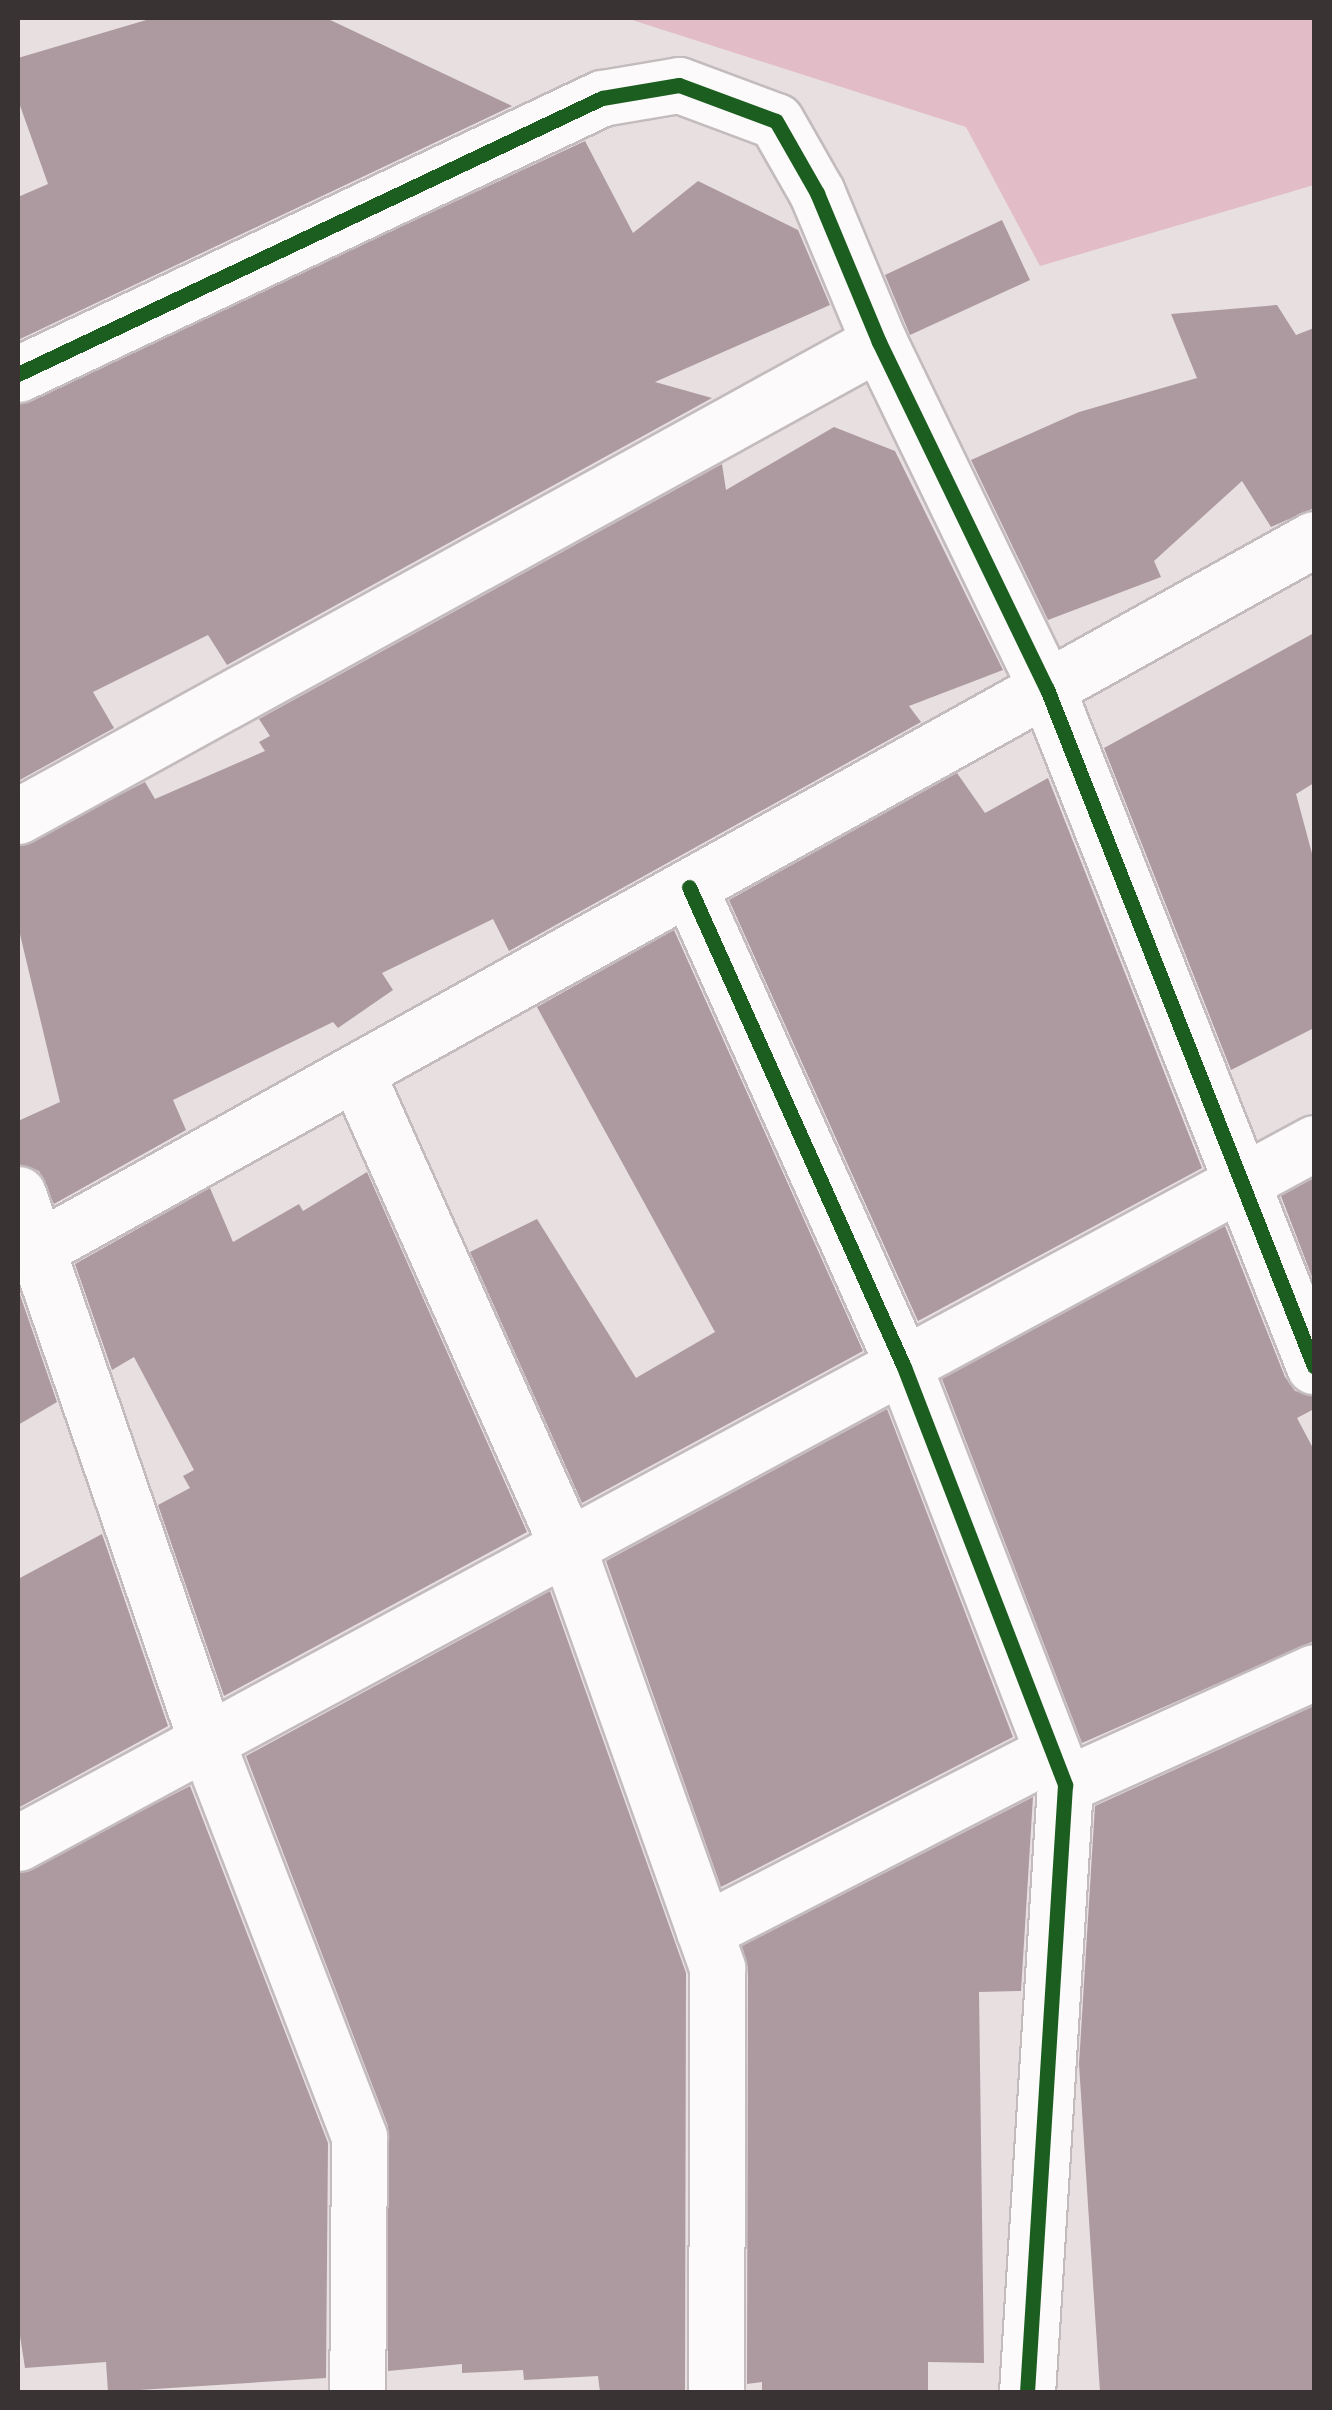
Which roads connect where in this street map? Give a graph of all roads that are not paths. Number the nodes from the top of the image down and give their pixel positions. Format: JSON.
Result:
{"nodes":[{"id":1,"x":879,"y":342,"type":"junction"},
{"id":2,"x":18,"y":374,"type":"edge"},
{"id":3,"x":1314,"y":540,"type":"edge"},
{"id":4,"x":1047,"y":689,"type":"junction"},
{"id":5,"x":18,"y":816,"type":"edge"},
{"id":6,"x":689,"y":887,"type":"junction"},
{"id":7,"x":356,"y":1072,"type":"junction"},
{"id":8,"x":1314,"y":1143,"type":"edge"},
{"id":9,"x":1240,"y":1187,"type":"junction"},
{"id":10,"x":18,"y":1194,"type":"edge"},
{"id":11,"x":36,"y":1249,"type":"junction"},
{"id":12,"x":1314,"y":1366,"type":"edge"},
{"id":13,"x":904,"y":1367,"type":"junction"},
{"id":14,"x":566,"y":1543,"type":"junction"},
{"id":15,"x":1314,"y":1672,"type":"edge"},
{"id":16,"x":206,"y":1740,"type":"junction"},
{"id":17,"x":1059,"y":1768,"type":"junction"},
{"id":18,"x":18,"y":1843,"type":"edge"},
{"id":19,"x":704,"y":1931,"type":"junction"},
{"id":20,"x":357,"y":2392,"type":"edge"},
{"id":21,"x":716,"y":2392,"type":"edge"},
{"id":22,"x":1027,"y":2392,"type":"edge"}],
"edges":[{"from":1,"to":2,"type":"street"},
{"from":1,"to":4,"type":"street"},
{"from":1,"to":5,"type":"street"},
{"from":3,"to":4,"type":"street"},
{"from":4,"to":6,"type":"street"},
{"from":4,"to":9,"type":"street"},
{"from":6,"to":7,"type":"street"},
{"from":6,"to":13,"type":"street"},
{"from":7,"to":11,"type":"street"},
{"from":7,"to":14,"type":"street"},
{"from":8,"to":9,"type":"street"},
{"from":9,"to":12,"type":"street"},
{"from":9,"to":13,"type":"street"},
{"from":10,"to":11,"type":"street"},
{"from":11,"to":16,"type":"street"},
{"from":13,"to":14,"type":"street"},
{"from":13,"to":17,"type":"street"},
{"from":14,"to":16,"type":"street"},
{"from":14,"to":19,"type":"street"},
{"from":15,"to":17,"type":"street"},
{"from":16,"to":18,"type":"street"},
{"from":16,"to":20,"type":"street"},
{"from":17,"to":19,"type":"street"},
{"from":17,"to":22,"type":"street"},
{"from":19,"to":21,"type":"street"}]}
